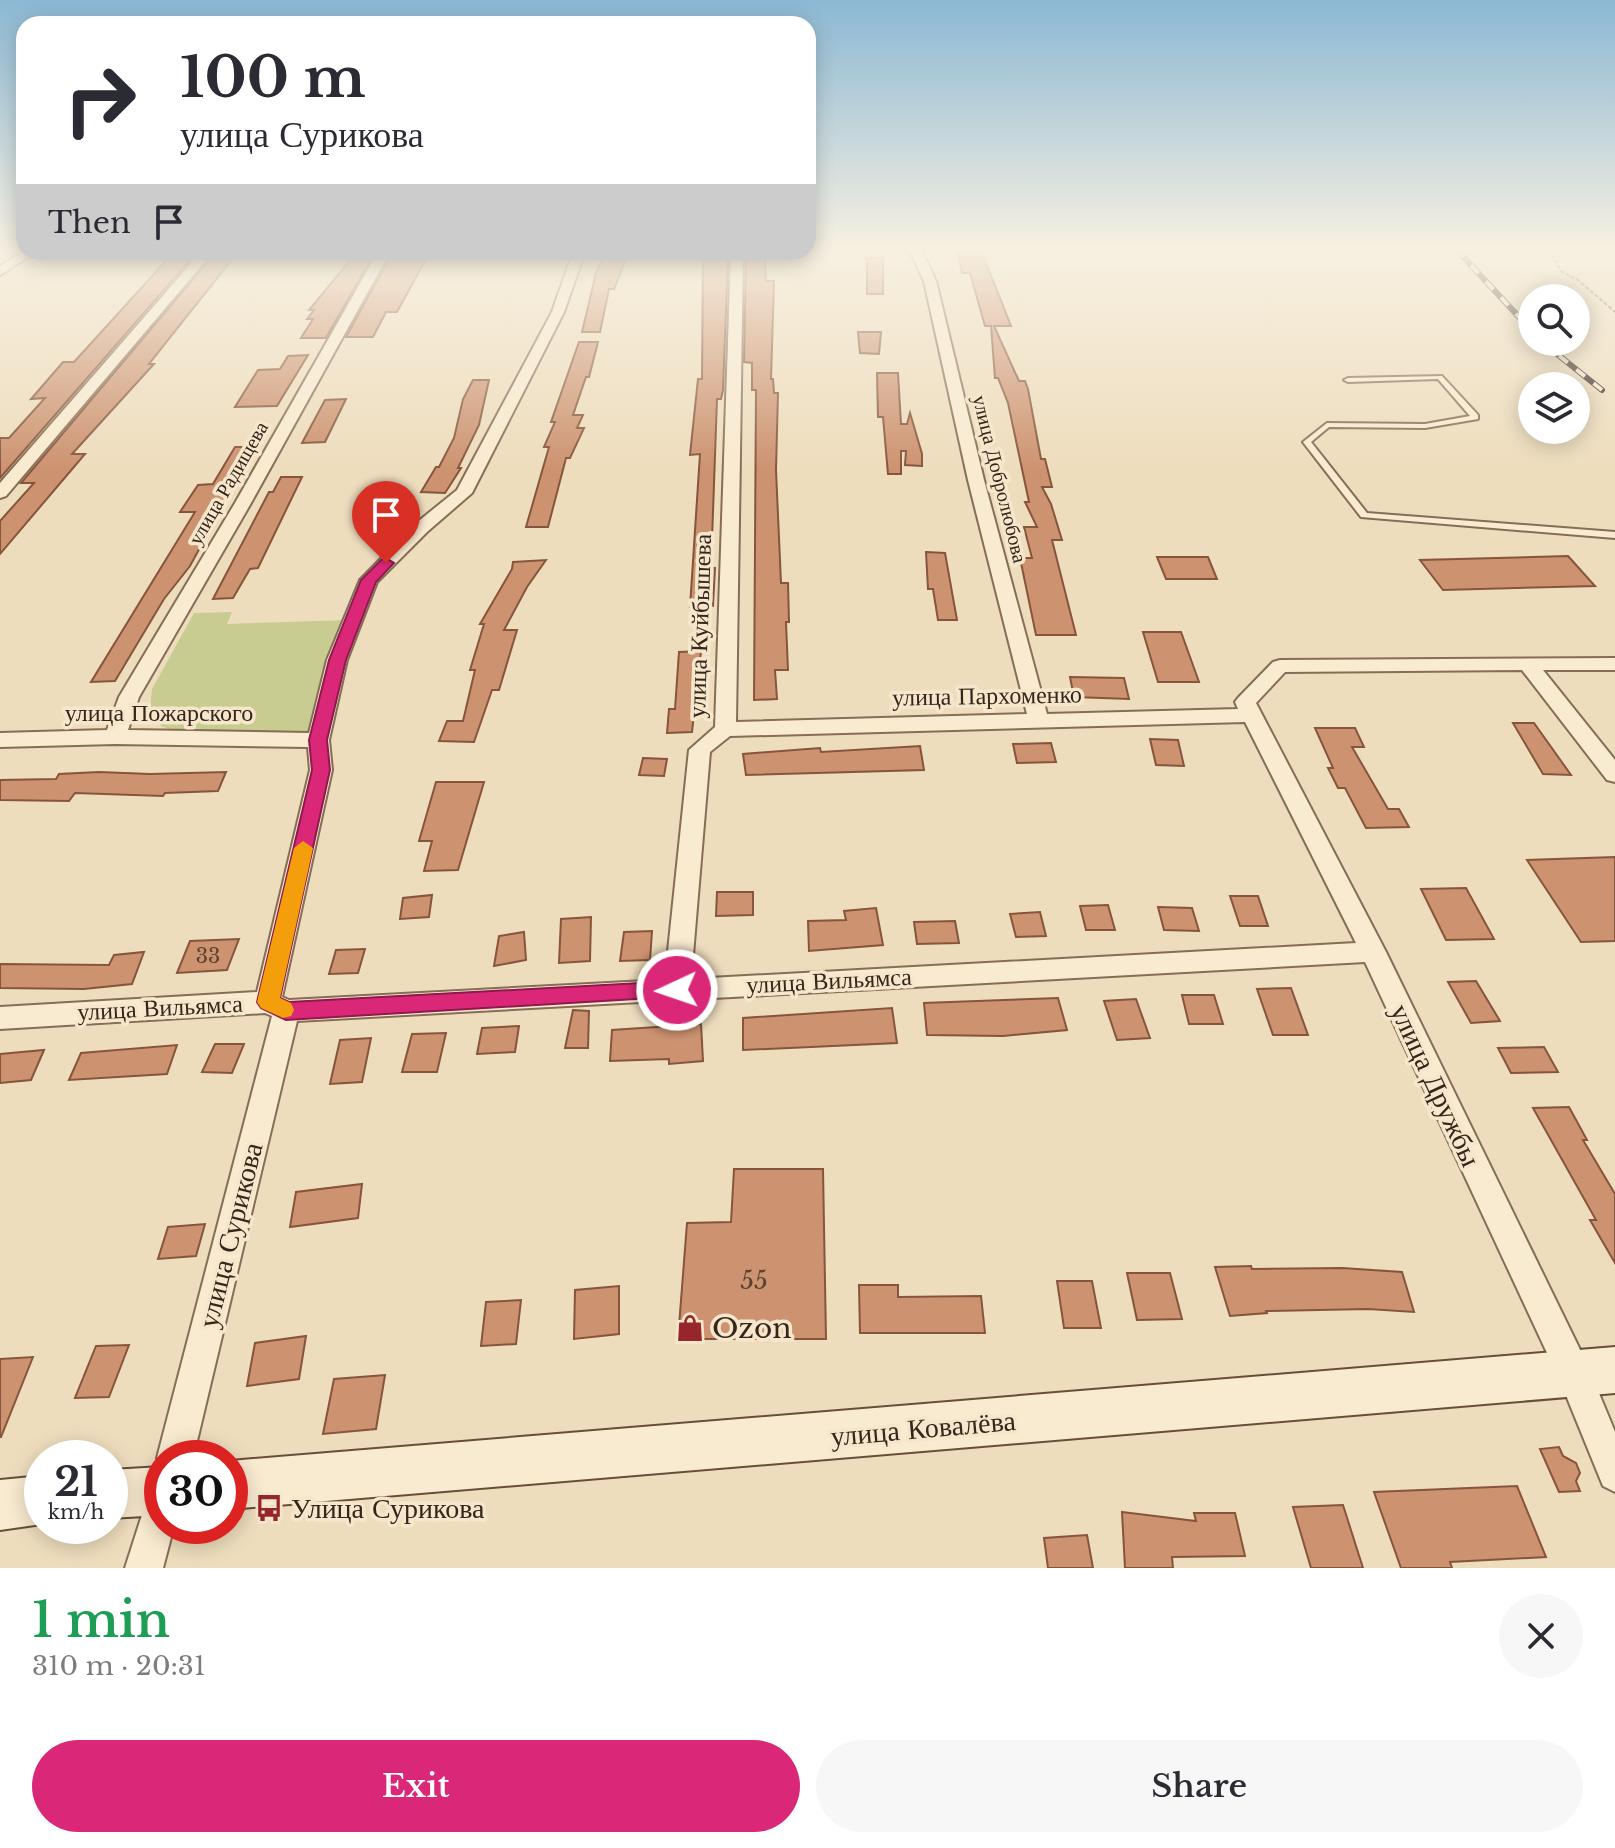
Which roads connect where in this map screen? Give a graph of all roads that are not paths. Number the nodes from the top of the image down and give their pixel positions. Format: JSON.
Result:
{"nodes":[{"id":1,"x":147,"y":322,"type":"edge"},
{"id":2,"x":345,"y":322,"type":"edge"},
{"id":3,"x":553,"y":322,"type":"edge"},
{"id":4,"x":735,"y":322,"type":"edge"},
{"id":5,"x":940,"y":322,"type":"edge"},
{"id":6,"x":1348,"y":380,"type":"dead end"},
{"id":7,"x":0,"y":493,"type":"edge"},
{"id":8,"x":1615,"y":535,"type":"edge"},
{"id":9,"x":1615,"y":664,"type":"edge"},
{"id":10,"x":1528,"y":665,"type":"junction"},
{"id":11,"x":1248,"y":709,"type":"junction"},
{"id":12,"x":1039,"y":721,"type":"junction"},
{"id":13,"x":725,"y":729,"type":"junction"},
{"id":14,"x":115,"y":737,"type":"junction"},
{"id":15,"x":0,"y":740,"type":"edge"},
{"id":16,"x":318,"y":740,"type":"junction"},
{"id":17,"x":1615,"y":775,"type":"edge"},
{"id":18,"x":1373,"y":952,"type":"junction"},
{"id":19,"x":677,"y":990,"type":"junction"},
{"id":20,"x":277,"y":1006,"type":"junction"},
{"id":21,"x":0,"y":1018,"type":"edge"},
{"id":22,"x":1594,"y":1372,"type":"edge"},
{"id":23,"x":179,"y":1440,"type":"edge"},
{"id":24,"x":1615,"y":1474,"type":"edge"},
{"id":25,"x":248,"y":1484,"type":"edge"},
{"id":26,"x":24,"y":1502,"type":"edge"},
{"id":27,"x":0,"y":1505,"type":"edge"},
{"id":28,"x":151,"y":1544,"type":"edge"},
{"id":29,"x":144,"y":1568,"type":"edge"}],
"edges":[{"from":1,"to":7,"type":"street"},
{"from":2,"to":14,"type":"street","name":"улица Радищева"},
{"from":3,"to":16,"type":"street","name":"улица Сурикова"},
{"from":4,"to":13,"type":"street","name":"улица Куйбышева"},
{"from":5,"to":12,"type":"street","name":"улица Добролюбова"},
{"from":6,"to":8,"type":"lane"},
{"from":9,"to":10,"type":"street"},
{"from":10,"to":11,"type":"street"},
{"from":10,"to":17,"type":"street"},
{"from":11,"to":12,"type":"street","name":"улица Пархоменко"},
{"from":11,"to":18,"type":"street","name":"улица Дружбы"},
{"from":12,"to":13,"type":"street","name":"улица Пархоменко"},
{"from":13,"to":19,"type":"street","name":"улица Куйбышева"},
{"from":14,"to":15,"type":"street","name":"улица Пожарского"},
{"from":14,"to":16,"type":"street","name":"улица Пожарского"},
{"from":16,"to":20,"type":"street","name":"улица Сурикова"},
{"from":18,"to":19,"type":"street","name":"улица Вильямса"},
{"from":18,"to":22,"type":"street","name":"улица Дружбы"},
{"from":19,"to":20,"type":"street","name":"улица Вильямса"},
{"from":20,"to":21,"type":"street","name":"улица Вильямса"},
{"from":20,"to":23,"type":"street","name":"улица Сурикова"},
{"from":22,"to":24,"type":"street","name":"улица Дружбы"},
{"from":22,"to":25,"type":"street","name":"улица Ковалёва"},
{"from":26,"to":27,"type":"street"},
{"from":28,"to":29,"type":"street"}]}
